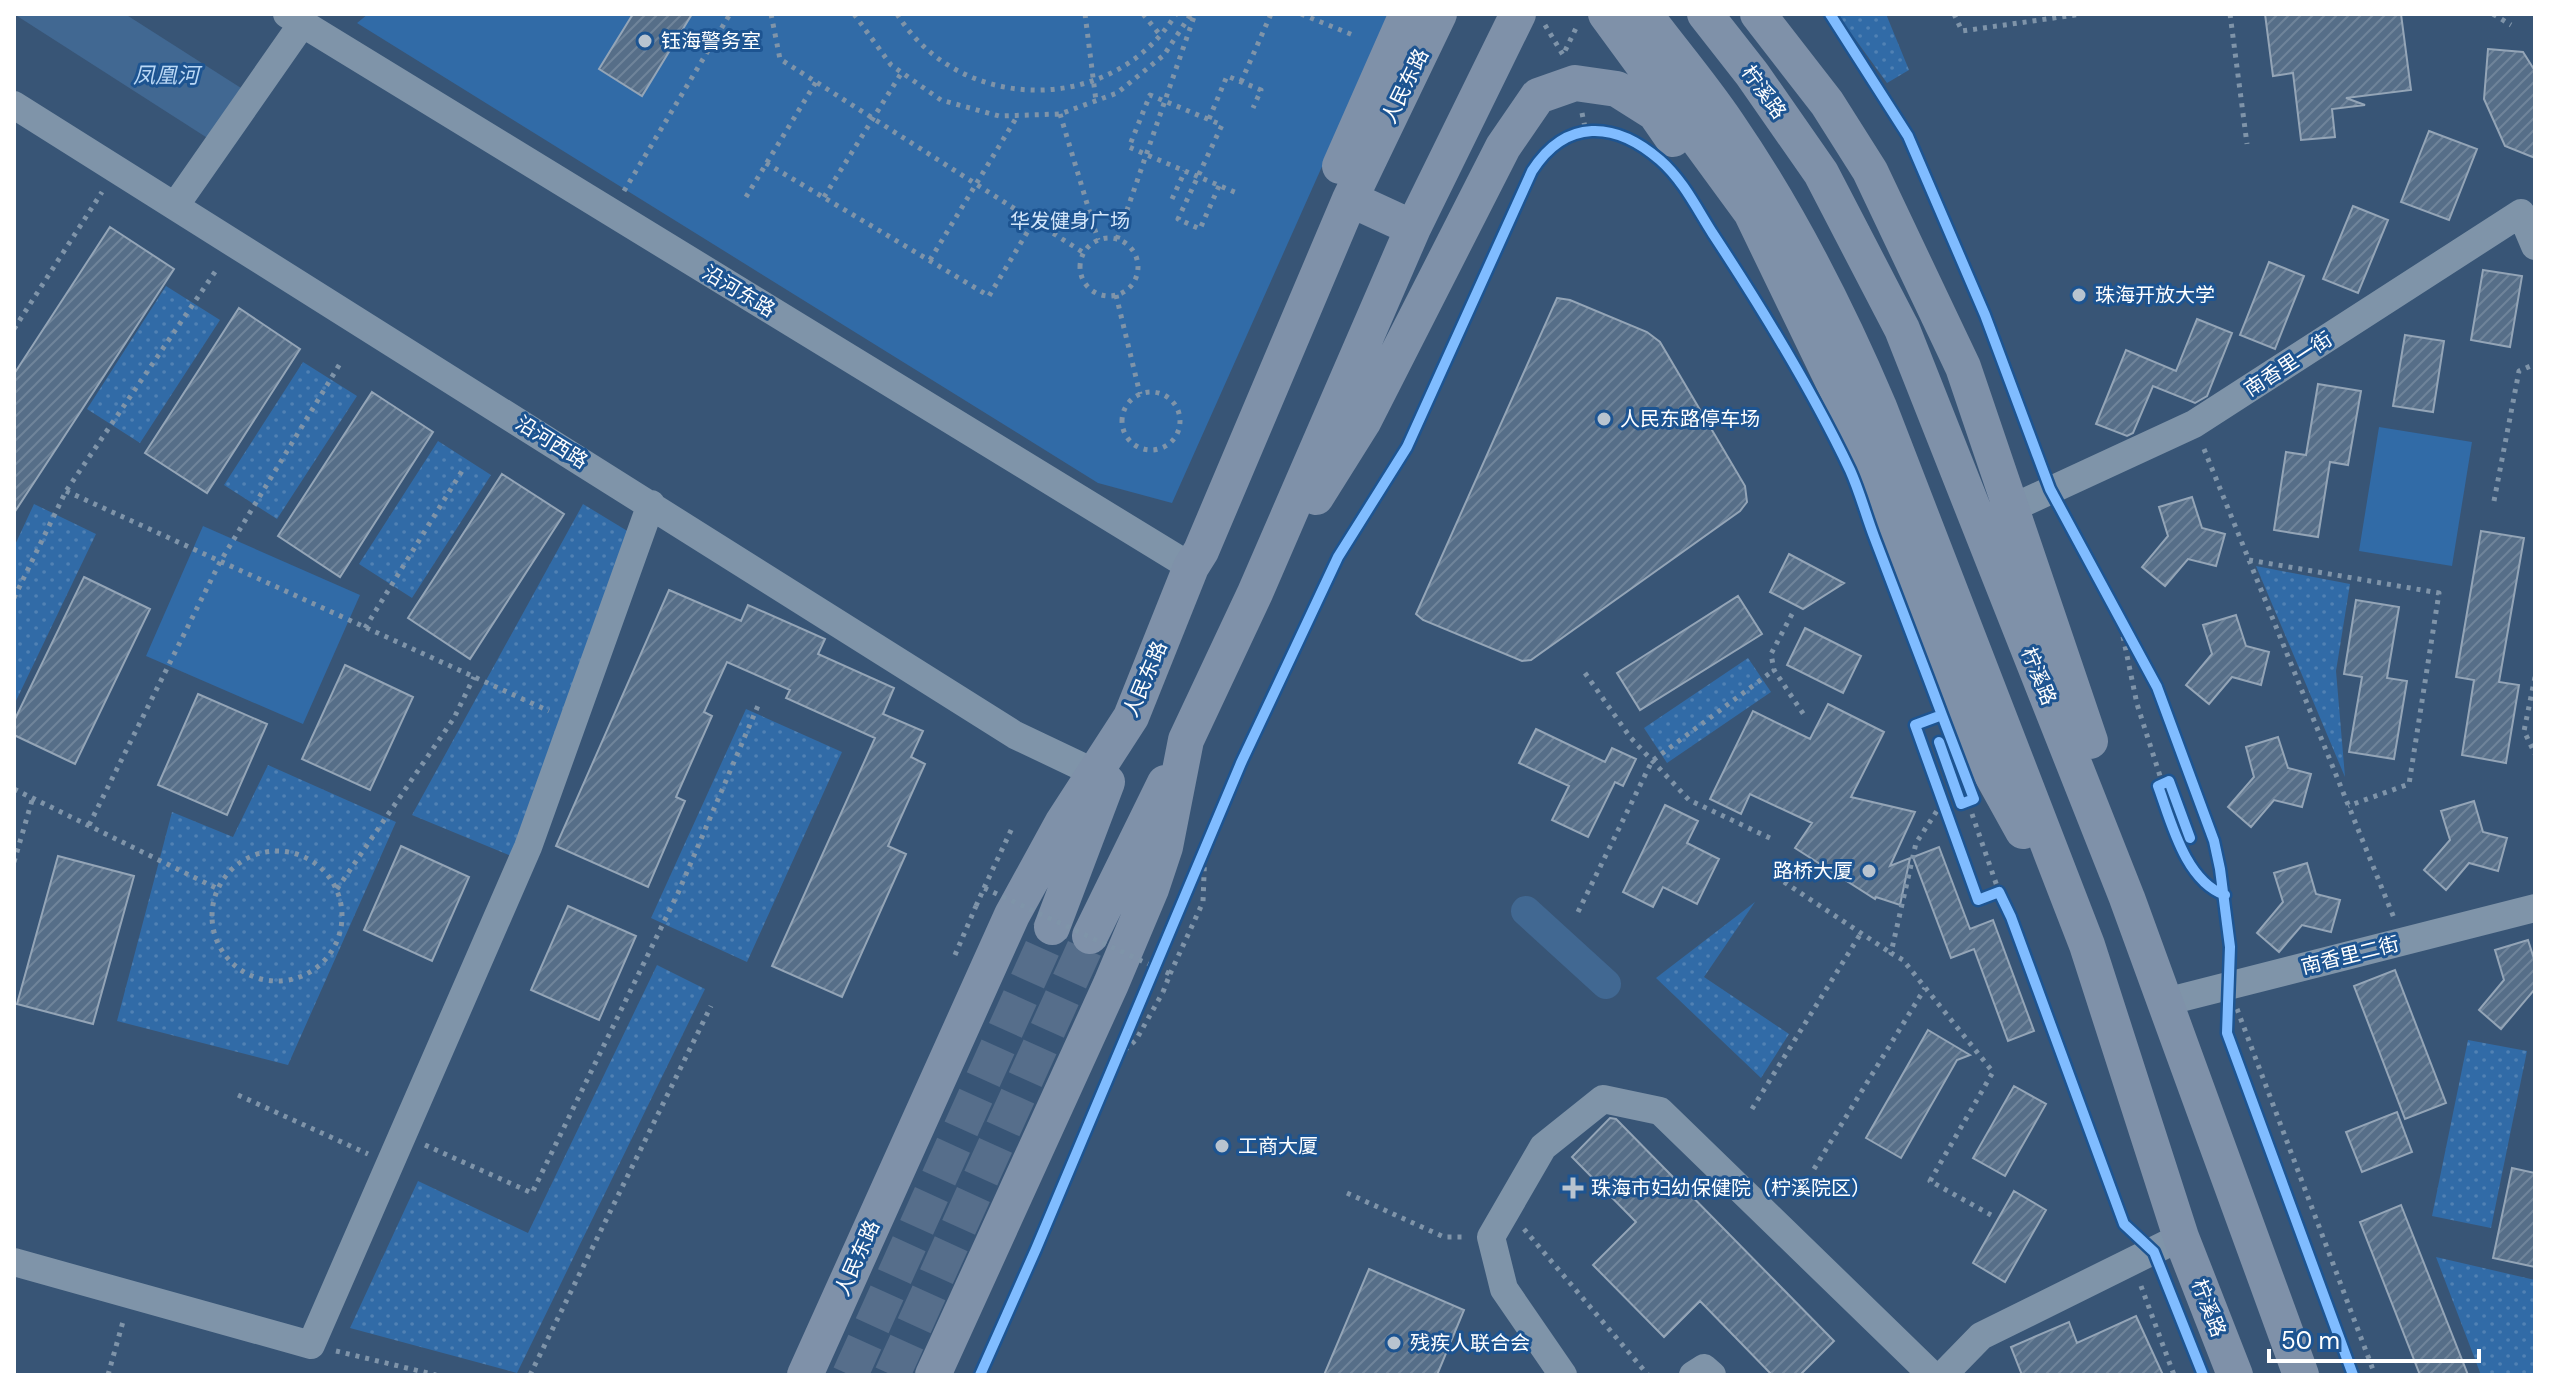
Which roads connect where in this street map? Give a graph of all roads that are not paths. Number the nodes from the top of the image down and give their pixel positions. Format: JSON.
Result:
{"nodes":[{"id":1,"x":1407,"y":14,"type":"edge"},
{"id":2,"x":1439,"y":14,"type":"edge"},
{"id":3,"x":1518,"y":14,"type":"edge"},
{"id":4,"x":1705,"y":14,"type":"edge"},
{"id":5,"x":1758,"y":14,"type":"edge"},
{"id":6,"x":1786,"y":14,"type":"edge"},
{"id":7,"x":295,"y":19,"type":"edge"},
{"id":8,"x":1621,"y":19,"type":"edge"},
{"id":9,"x":1827,"y":103,"type":"junction"},
{"id":10,"x":14,"y":105,"type":"edge"},
{"id":11,"x":1350,"y":199,"type":"junction"},
{"id":12,"x":175,"y":206,"type":"junction"},
{"id":13,"x":2528,"y":208,"type":"edge"},
{"id":14,"x":1413,"y":228,"type":"junction"},
{"id":15,"x":2535,"y":246,"type":"edge"},
{"id":16,"x":1842,"y":400,"type":"junction"},
{"id":17,"x":651,"y":504,"type":"junction"},
{"id":18,"x":2010,"y":509,"type":"junction"},
{"id":19,"x":1196,"y":559,"type":"junction"},
{"id":20,"x":1255,"y":593,"type":"junction"},
{"id":21,"x":1131,"y":717,"type":"junction"},
{"id":22,"x":1186,"y":740,"type":"junction"},
{"id":23,"x":1095,"y":773,"type":"junction"},
{"id":24,"x":2127,"y":898,"type":"junction"},
{"id":25,"x":2535,"y":908,"type":"edge"},
{"id":26,"x":1052,"y":927,"type":"tunnel mouth"},
{"id":27,"x":1090,"y":936,"type":"tunnel mouth"},
{"id":28,"x":2087,"y":945,"type":"junction"},
{"id":29,"x":2165,"y":1002,"type":"junction"},
{"id":30,"x":2181,"y":1237,"type":"junction"},
{"id":31,"x":14,"y":1262,"type":"edge"},
{"id":32,"x":805,"y":1375,"type":"edge"},
{"id":33,"x":933,"y":1375,"type":"edge"},
{"id":34,"x":1563,"y":1375,"type":"edge"},
{"id":35,"x":1693,"y":1375,"type":"edge"},
{"id":36,"x":1712,"y":1375,"type":"edge"},
{"id":37,"x":1932,"y":1375,"type":"edge"},
{"id":38,"x":1943,"y":1375,"type":"edge"},
{"id":39,"x":2235,"y":1375,"type":"edge"},
{"id":40,"x":2301,"y":1375,"type":"edge"}],
"edges":[{"from":1,"to":19,"type":"main road"},
{"from":2,"to":11,"type":"main road","name":"人民东路"},
{"from":3,"to":14,"type":"main road"},
{"from":4,"to":24,"type":"main road","name":"柠溪路"},
{"from":5,"to":9,"type":"main road"},
{"from":6,"to":9,"type":"main road"},
{"from":7,"to":12,"type":"street"},
{"from":7,"to":19,"type":"street","name":"沿河东路"},
{"from":8,"to":16,"type":"main road"},
{"from":8,"to":28,"type":"main road","name":"柠溪路"},
{"from":9,"to":18,"type":"main road"},
{"from":10,"to":12,"type":"street","name":"沿河西路"},
{"from":11,"to":14,"type":"main road"},
{"from":11,"to":19,"type":"main road","name":"人民东路"},
{"from":12,"to":17,"type":"street","name":"沿河西路"},
{"from":13,"to":15,"type":"street","name":"南香里一街"},
{"from":13,"to":18,"type":"street","name":"南香里一街"},
{"from":14,"to":20,"type":"main road"},
{"from":16,"to":20,"type":"main road"},
{"from":16,"to":28,"type":"main road"},
{"from":17,"to":23,"type":"street","name":"沿河西路"},
{"from":17,"to":31,"type":"street"},
{"from":18,"to":24,"type":"main road"},
{"from":19,"to":21,"type":"main road","name":"人民东路"},
{"from":20,"to":22,"type":"main road"},
{"from":21,"to":23,"type":"main road","name":"人民东路"},
{"from":21,"to":26,"type":"main road"},
{"from":22,"to":27,"type":"main road"},
{"from":22,"to":33,"type":"main road"},
{"from":23,"to":32,"type":"main road","name":"人民东路"},
{"from":24,"to":29,"type":"main road","name":"柠溪路"},
{"from":25,"to":29,"type":"street","name":"南香里二街"},
{"from":28,"to":30,"type":"main road","name":"柠溪路"},
{"from":29,"to":40,"type":"main road","name":"柠溪路"},
{"from":30,"to":38,"type":"street"},
{"from":30,"to":39,"type":"main road","name":"柠溪路"},
{"from":34,"to":37,"type":"street"},
{"from":35,"to":36,"type":"street"}]}
